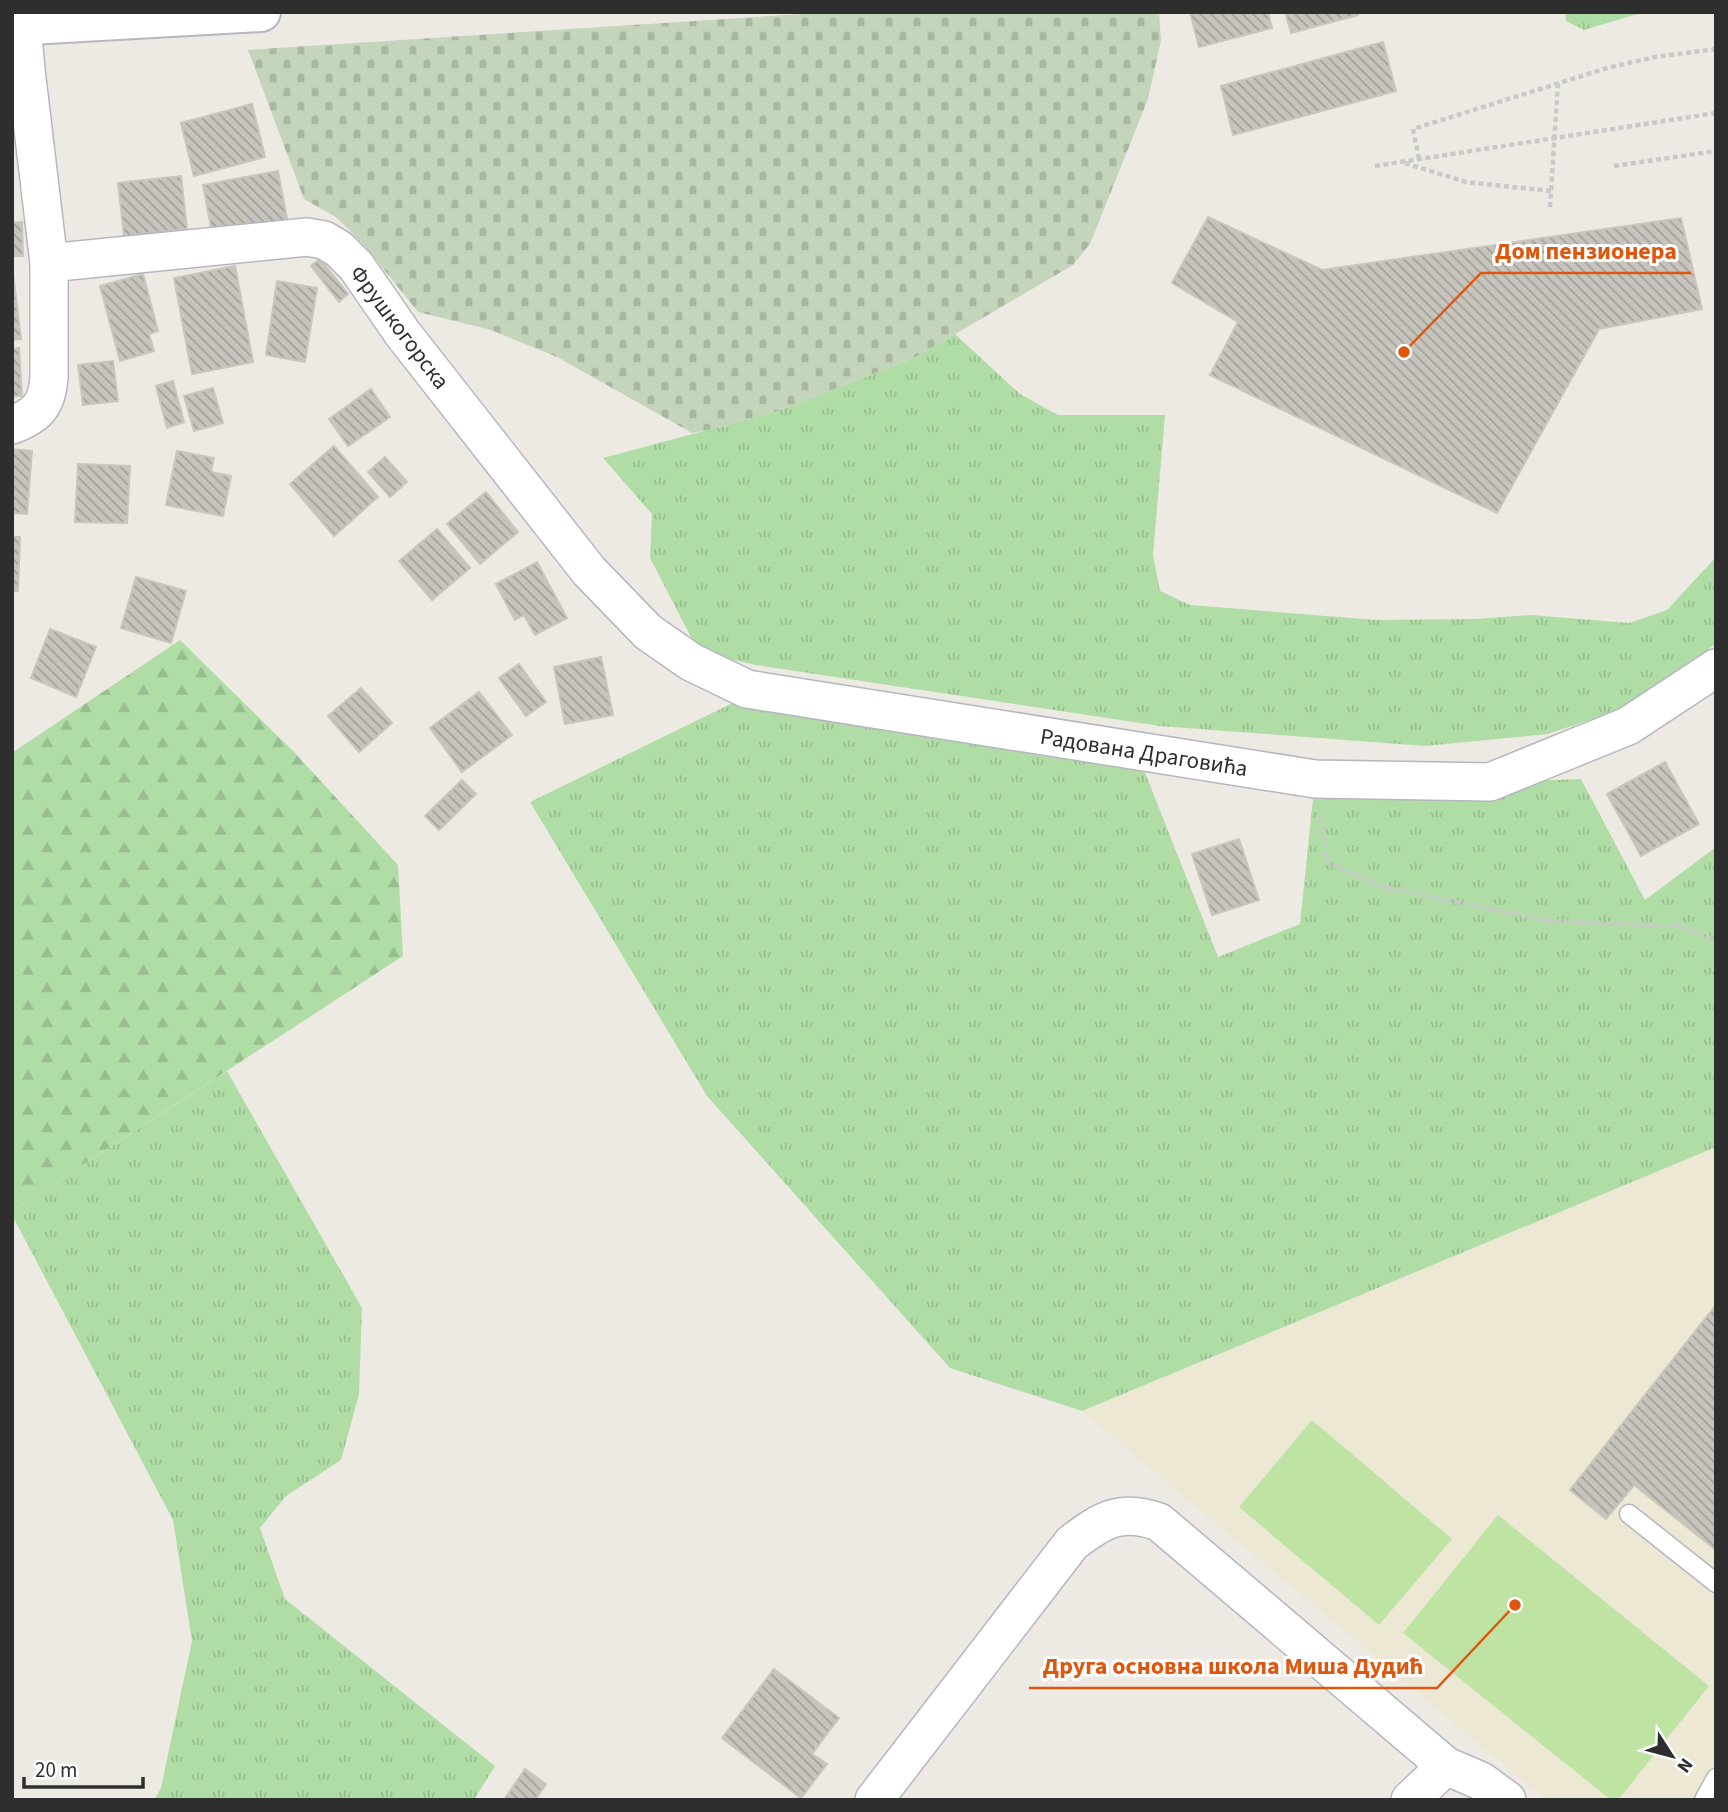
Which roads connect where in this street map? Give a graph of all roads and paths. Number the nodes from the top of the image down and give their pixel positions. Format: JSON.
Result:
{"nodes":[{"id":1,"x":261,"y":12,"type":"edge"},
{"id":2,"x":18,"y":22,"type":"edge"},
{"id":3,"x":1716,"y":50,"type":"edge"},
{"id":4,"x":1558,"y":83,"type":"junction"},
{"id":5,"x":1716,"y":113,"type":"edge"},
{"id":6,"x":1553,"y":138,"type":"junction"},
{"id":7,"x":1716,"y":151,"type":"edge"},
{"id":8,"x":1419,"y":159,"type":"junction"},
{"id":9,"x":1401,"y":162,"type":"junction"},
{"id":10,"x":1375,"y":166,"type":"dead end"},
{"id":11,"x":1614,"y":166,"type":"dead end"},
{"id":12,"x":1551,"y":191,"type":"junction"},
{"id":13,"x":1550,"y":206,"type":"dead end"},
{"id":14,"x":49,"y":263,"type":"junction"},
{"id":15,"x":12,"y":425,"type":"edge"},
{"id":16,"x":589,"y":571,"type":"joint"},
{"id":17,"x":1716,"y":668,"type":"edge"},
{"id":18,"x":1315,"y":779,"type":"junction"},
{"id":19,"x":1716,"y":941,"type":"edge"},
{"id":20,"x":1629,"y":1514,"type":"dead end"},
{"id":21,"x":1716,"y":1583,"type":"edge"},
{"id":22,"x":1446,"y":1766,"type":"junction"},
{"id":23,"x":1716,"y":1778,"type":"edge"},
{"id":24,"x":874,"y":1800,"type":"edge"},
{"id":25,"x":1410,"y":1800,"type":"edge"},
{"id":26,"x":1507,"y":1800,"type":"edge"},
{"id":27,"x":1704,"y":1800,"type":"edge"}],
"edges":[{"from":1,"to":2,"type":"main road"},
{"from":2,"to":14,"type":"street"},
{"from":3,"to":4,"type":"path"},
{"from":4,"to":6,"type":"path"},
{"from":4,"to":8,"type":"path"},
{"from":5,"to":6,"type":"path"},
{"from":6,"to":8,"type":"path"},
{"from":6,"to":12,"type":"path"},
{"from":7,"to":11,"type":"path"},
{"from":8,"to":9,"type":"path"},
{"from":9,"to":10,"type":"path"},
{"from":9,"to":12,"type":"path"},
{"from":12,"to":13,"type":"path"},
{"from":14,"to":15,"type":"street"},
{"from":14,"to":16,"type":"street","name":"Фрушкогорска"},
{"from":16,"to":18,"type":"street","name":"Радована Драговића"},
{"from":17,"to":18,"type":"street","name":"Радована Драговића"},
{"from":18,"to":19,"type":"path"},
{"from":20,"to":21,"type":"lane"},
{"from":22,"to":24,"type":"street"},
{"from":22,"to":25,"type":"street"},
{"from":22,"to":26,"type":"street"},
{"from":23,"to":27,"type":"lane"}]}
